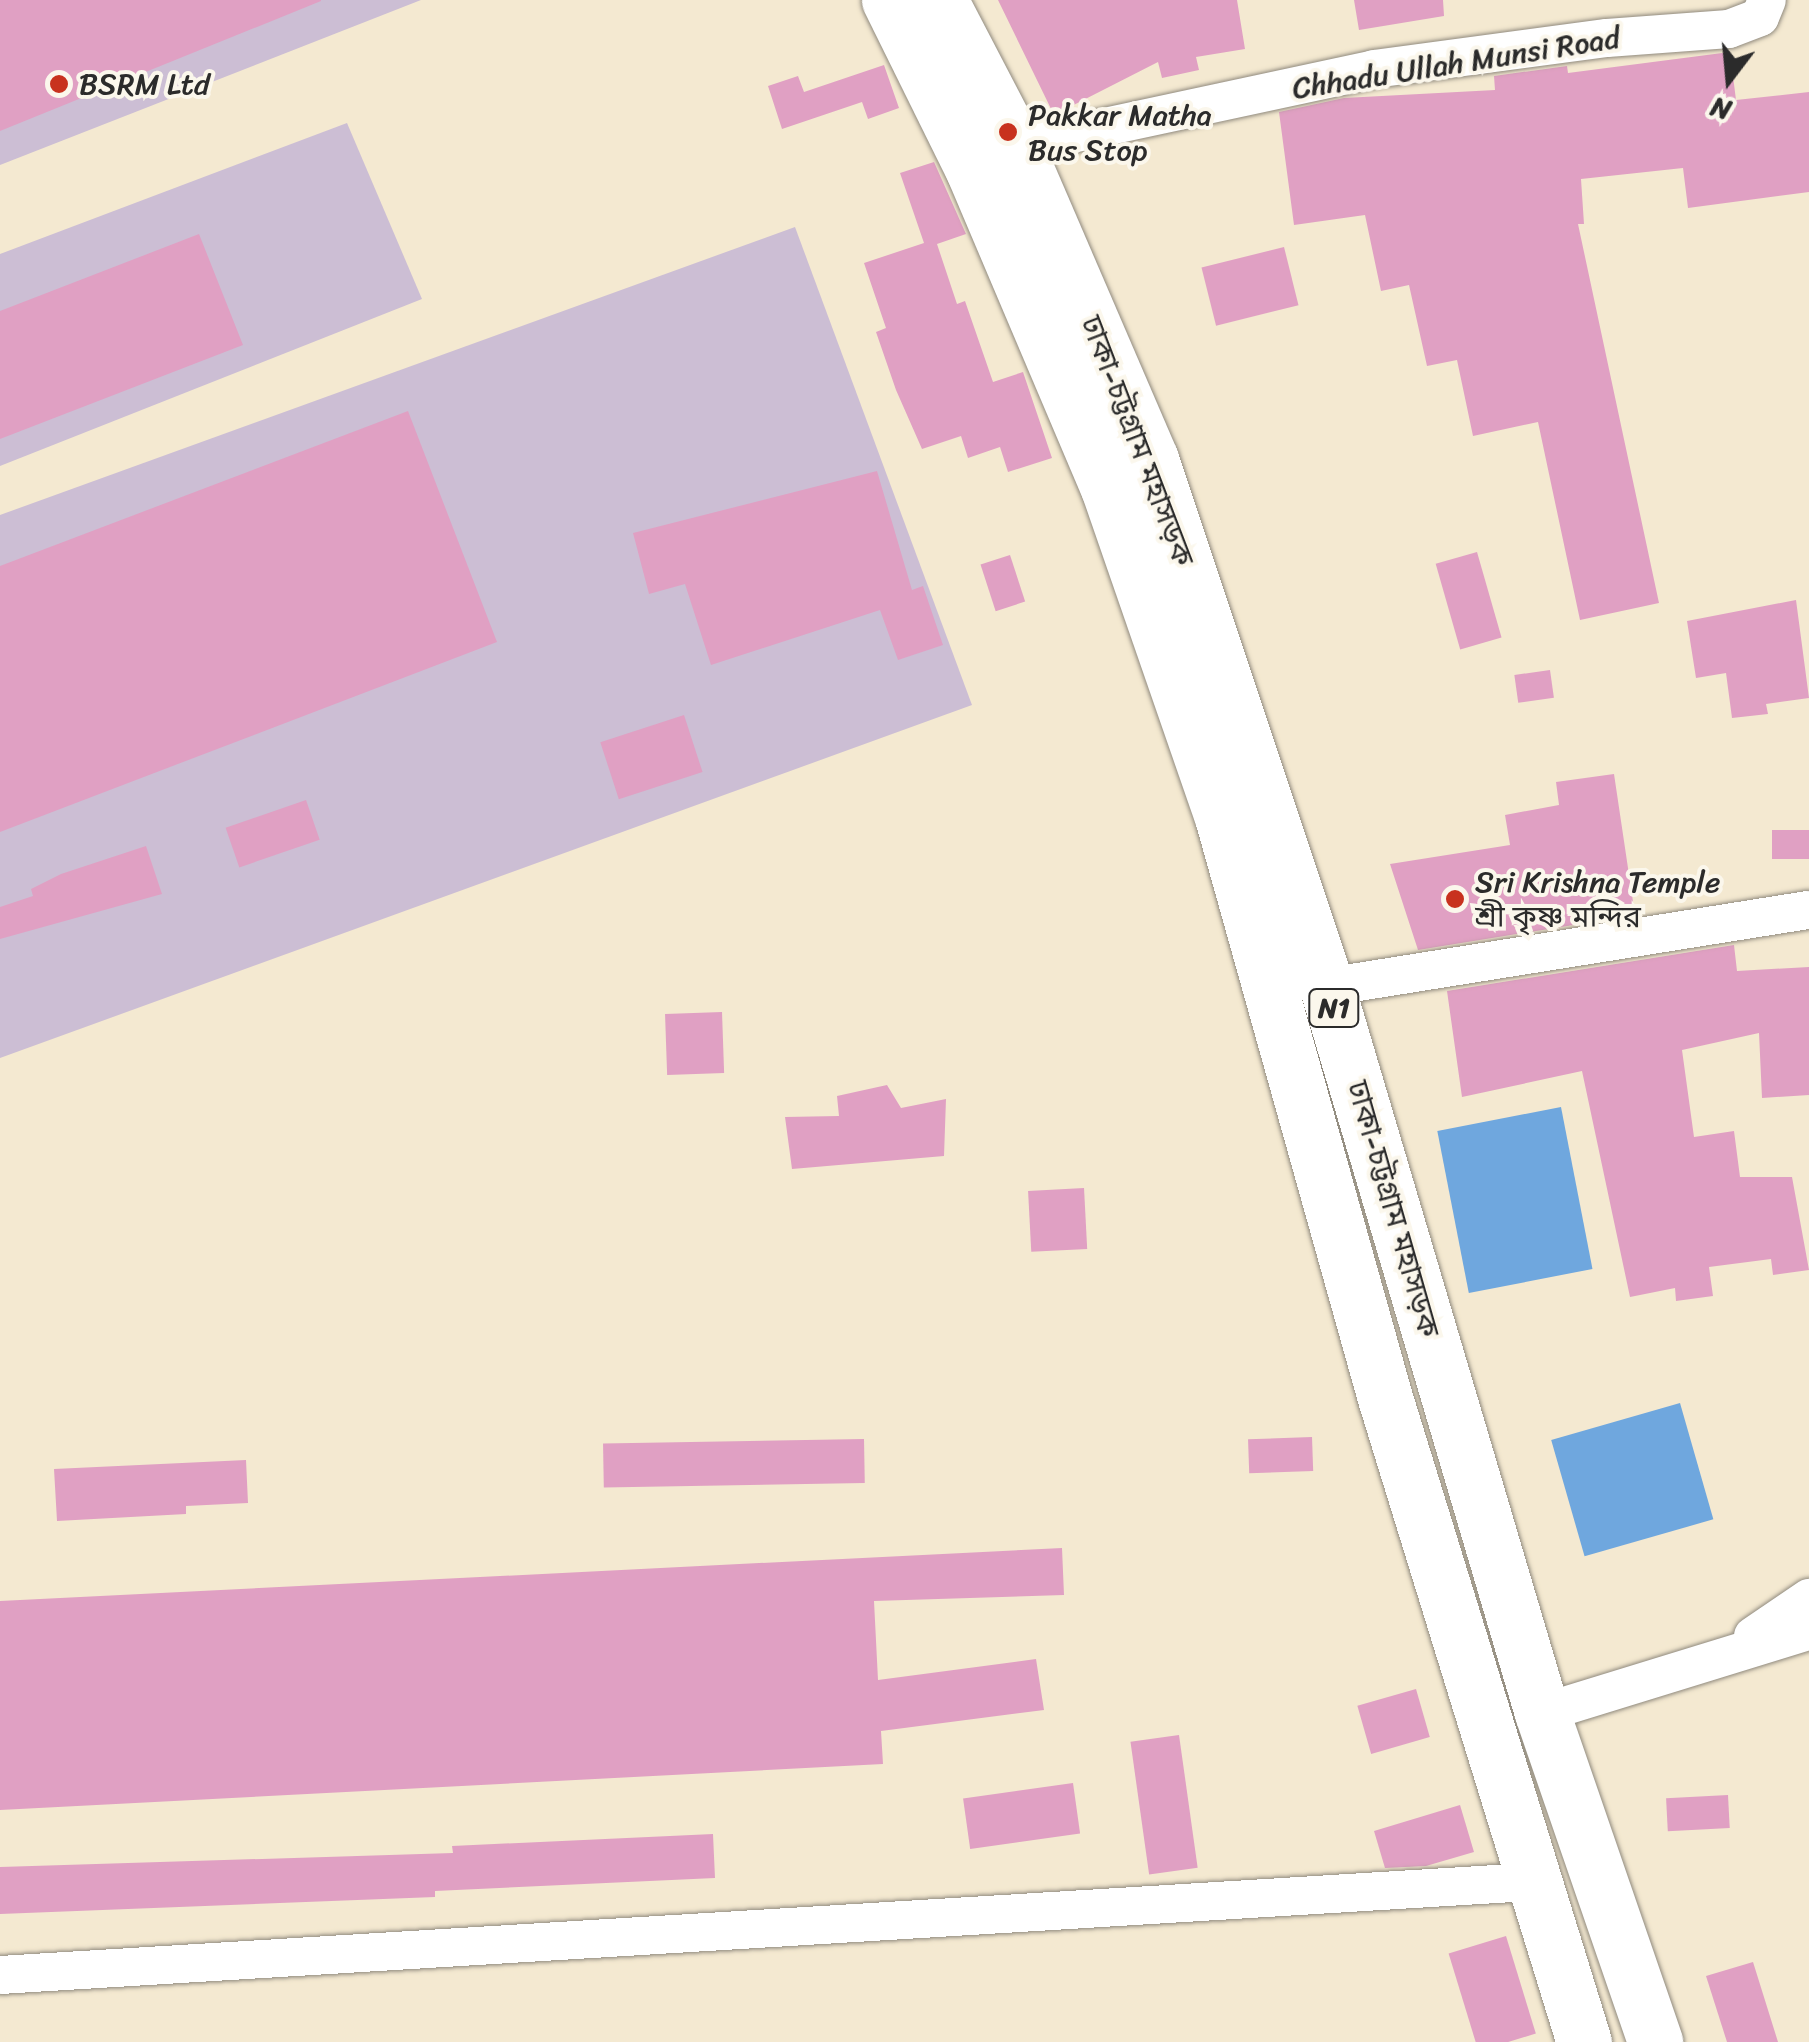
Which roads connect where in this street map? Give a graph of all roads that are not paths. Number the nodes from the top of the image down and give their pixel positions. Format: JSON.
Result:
{"nodes":[{"id":1,"x":889,"y":0,"type":"edge"},
{"id":2,"x":940,"y":0,"type":"edge"},
{"id":3,"x":1767,"y":0,"type":"edge"},
{"id":4,"x":1016,"y":146,"type":"junction"},
{"id":5,"x":1809,"y":910,"type":"edge"},
{"id":6,"x":1327,"y":987,"type":"junction"},
{"id":7,"x":1809,"y":1598,"type":"edge"},
{"id":8,"x":1809,"y":1631,"type":"edge"},
{"id":9,"x":1718,"y":1659,"type":"junction"},
{"id":10,"x":1542,"y":1713,"type":"junction"},
{"id":11,"x":1530,"y":1882,"type":"junction"},
{"id":12,"x":0,"y":1975,"type":"edge"},
{"id":13,"x":1584,"y":2042,"type":"edge"},
{"id":14,"x":1656,"y":2042,"type":"edge"}],
"edges":[{"from":1,"to":11,"type":"highway","name":"ঢাকা-চট্টগ্রাম মহাসড়ক","number":"N1"},
{"from":2,"to":4,"type":"highway","name":"ঢাকা-চট্টগ্রাম মহাসড়ক","number":"N1"},
{"from":3,"to":4,"type":"street","name":"Chhadu Ullah Munsi Road"},
{"from":4,"to":6,"type":"highway","name":"ঢাকা-চট্টগ্রাম মহাসড়ক","number":"N1"},
{"from":5,"to":6,"type":"street"},
{"from":6,"to":10,"type":"highway","name":"ঢাকা-চট্টগ্রাম মহাসড়ক","number":"N1"},
{"from":7,"to":9,"type":"street"},
{"from":8,"to":9,"type":"street"},
{"from":9,"to":10,"type":"street"},
{"from":10,"to":14,"type":"highway","name":"ঢাকা-চট্টগ্রাম মহাসড়ক","number":"N1"},
{"from":11,"to":12,"type":"street"},
{"from":11,"to":13,"type":"highway","name":"ঢাকা-চট্টগ্রাম মহাসড়ক","number":"N1"}]}
